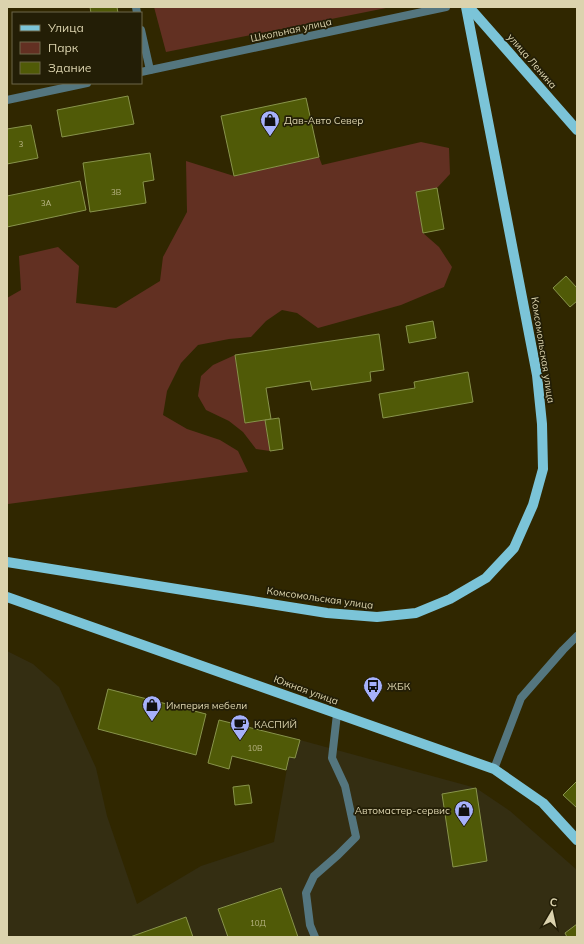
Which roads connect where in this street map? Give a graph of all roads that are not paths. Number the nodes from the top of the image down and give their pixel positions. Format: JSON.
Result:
{"nodes":[{"id":1,"x":446,"y":7,"type":"edge"},
{"id":2,"x":468,"y":7,"type":"edge"},
{"id":3,"x":142,"y":34,"type":"edge"},
{"id":4,"x":150,"y":70,"type":"junction"},
{"id":5,"x":142,"y":72,"type":"edge"},
{"id":6,"x":82,"y":84,"type":"edge"},
{"id":7,"x":7,"y":100,"type":"edge"},
{"id":8,"x":577,"y":130,"type":"edge"},
{"id":9,"x":7,"y":562,"type":"edge"},
{"id":10,"x":7,"y":597,"type":"edge"},
{"id":11,"x":577,"y":636,"type":"edge"},
{"id":12,"x":336,"y":714,"type":"junction"},
{"id":13,"x":494,"y":769,"type":"junction"},
{"id":14,"x":577,"y":840,"type":"edge"},
{"id":15,"x":315,"y":937,"type":"edge"}],
"edges":[{"from":1,"to":4,"type":"street","name":"Школьная улица"},
{"from":2,"to":8,"type":"main road","name":"улица Ленина"},
{"from":2,"to":9,"type":"main road","name":"Комсомольская улица"},
{"from":3,"to":4,"type":"street"},
{"from":4,"to":5,"type":"street","name":"Школьная улица"},
{"from":6,"to":7,"type":"street"},
{"from":10,"to":12,"type":"main road","name":"Южная улица"},
{"from":11,"to":13,"type":"street"},
{"from":12,"to":13,"type":"main road","name":"Южная улица"},
{"from":12,"to":15,"type":"street"},
{"from":13,"to":14,"type":"main road","name":"Южная улица"}]}
